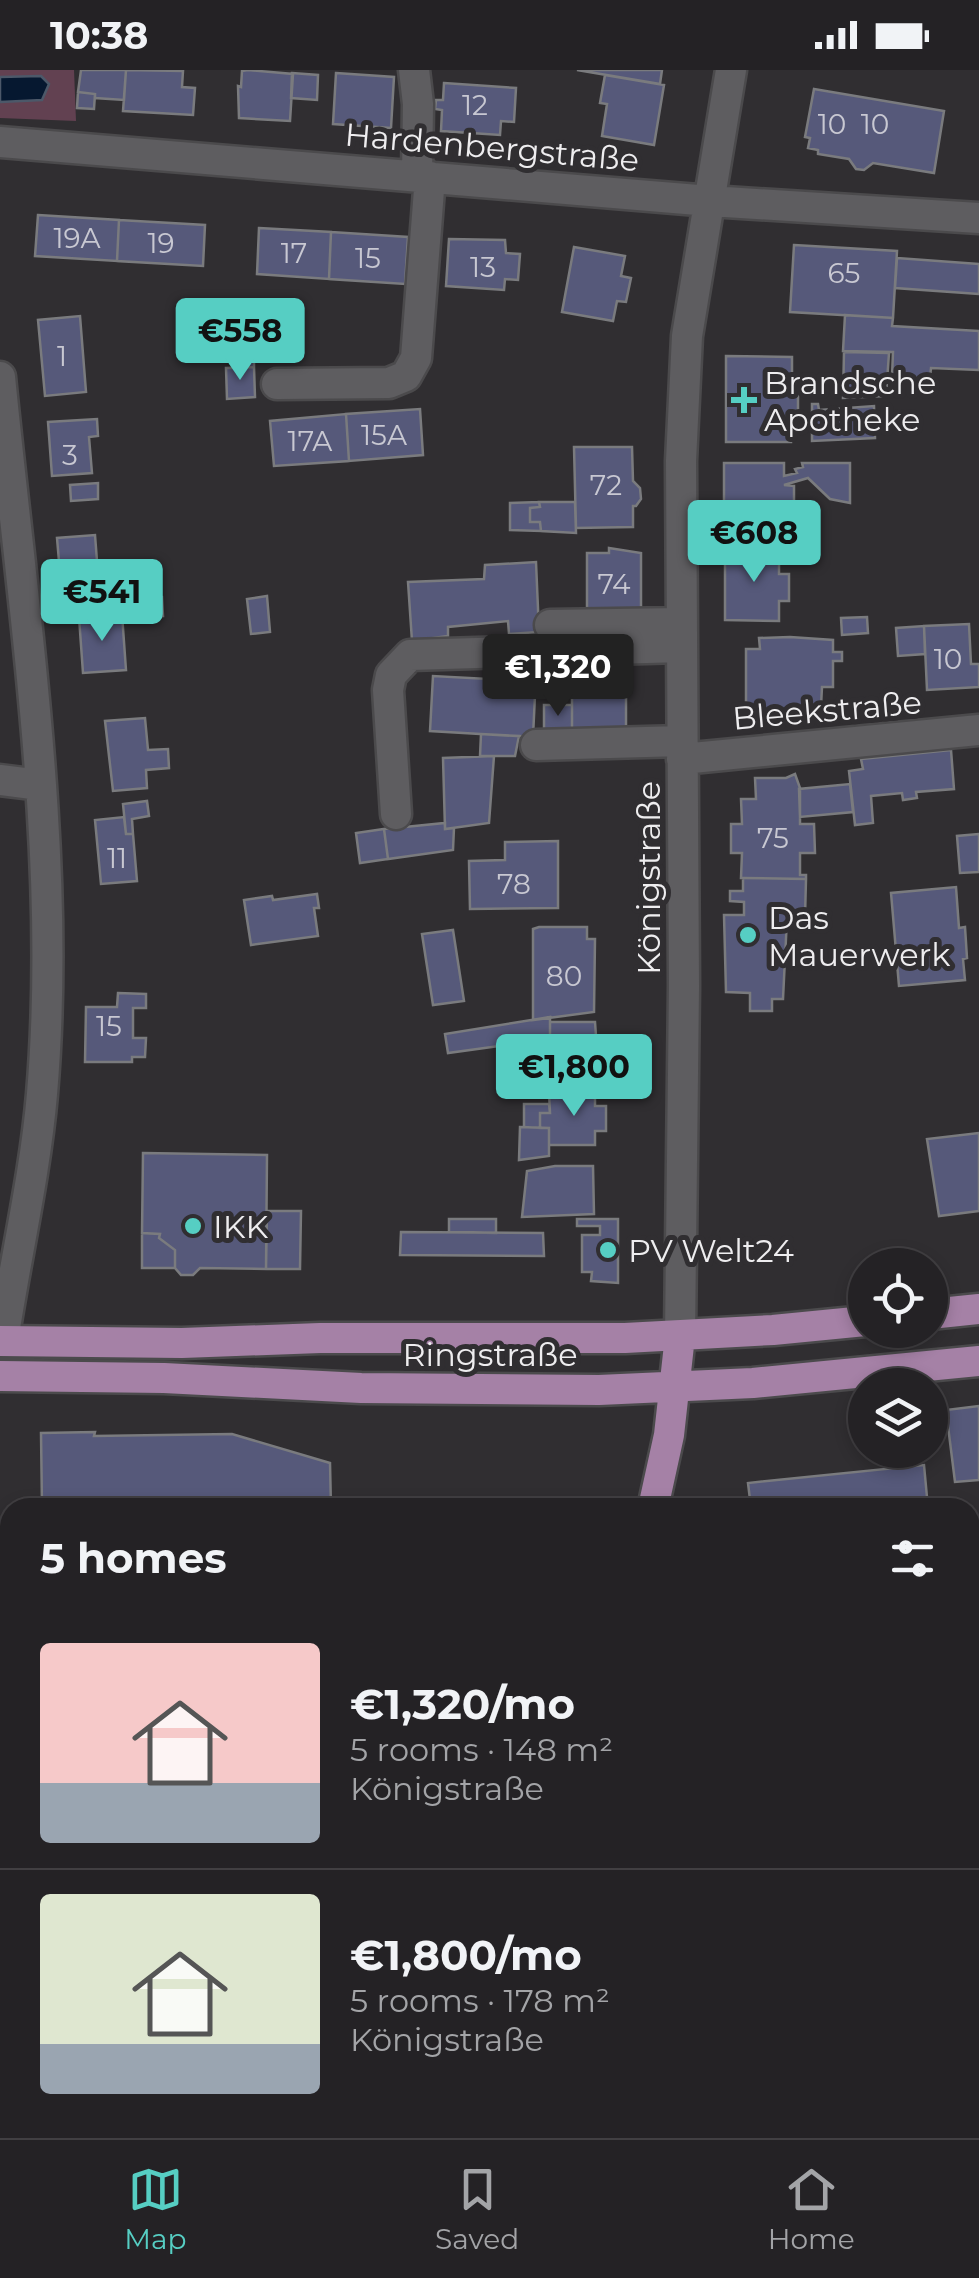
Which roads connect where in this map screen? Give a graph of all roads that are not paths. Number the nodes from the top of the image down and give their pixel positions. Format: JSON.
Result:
{"nodes":[{"id":1,"x":414,"y":70,"type":"edge"},
{"id":2,"x":731,"y":70,"type":"edge"},
{"id":3,"x":0,"y":142,"type":"edge"},
{"id":4,"x":423,"y":177,"type":"junction"},
{"id":5,"x":710,"y":200,"type":"junction"},
{"id":6,"x":979,"y":218,"type":"edge"},
{"id":7,"x":0,"y":377,"type":"edge"},
{"id":8,"x":277,"y":384,"type":"dead end"},
{"id":9,"x":550,"y":625,"type":"dead end"},
{"id":10,"x":682,"y":635,"type":"junction"},
{"id":11,"x":979,"y":730,"type":"edge"},
{"id":12,"x":536,"y":746,"type":"dead end"},
{"id":13,"x":682,"y":750,"type":"junction"},
{"id":14,"x":0,"y":780,"type":"edge"},
{"id":15,"x":40,"y":785,"type":"junction"},
{"id":16,"x":396,"y":814,"type":"dead end"},
{"id":17,"x":979,"y":1309,"type":"edge"},
{"id":18,"x":948,"y":1312,"type":"edge"},
{"id":19,"x":848,"y":1322,"type":"edge"},
{"id":20,"x":680,"y":1336,"type":"junction"},
{"id":21,"x":1,"y":1341,"type":"edge"},
{"id":22,"x":979,"y":1361,"type":"edge"},
{"id":23,"x":0,"y":1376,"type":"edge"},
{"id":24,"x":676,"y":1388,"type":"junction"},
{"id":25,"x":655,"y":1498,"type":"edge"}],
"edges":[{"from":1,"to":4,"type":"street"},
{"from":2,"to":5,"type":"street","name":"Königstraße"},
{"from":3,"to":4,"type":"street","name":"Hardenbergstraße"},
{"from":4,"to":5,"type":"street","name":"Hardenbergstraße"},
{"from":4,"to":8,"type":"street"},
{"from":5,"to":6,"type":"street","name":"Hardenbergstraße"},
{"from":5,"to":10,"type":"street","name":"Königstraße"},
{"from":7,"to":15,"type":"street"},
{"from":9,"to":10,"type":"street"},
{"from":10,"to":13,"type":"street","name":"Königstraße"},
{"from":10,"to":16,"type":"street"},
{"from":11,"to":13,"type":"street","name":"Bleekstraße"},
{"from":12,"to":13,"type":"street","name":"Bleekstraße"},
{"from":13,"to":20,"type":"street","name":"Königstraße"},
{"from":14,"to":15,"type":"street"},
{"from":15,"to":21,"type":"street"},
{"from":17,"to":18,"type":"main road"},
{"from":19,"to":20,"type":"main road","name":"Ringstraße"},
{"from":20,"to":21,"type":"main road","name":"Ringstraße"},
{"from":20,"to":24,"type":"main road","name":"Königstraße"},
{"from":22,"to":24,"type":"main road","name":"Ringstraße"},
{"from":23,"to":24,"type":"main road","name":"Ringstraße"},
{"from":24,"to":25,"type":"main road","name":"Königstraße"}]}
